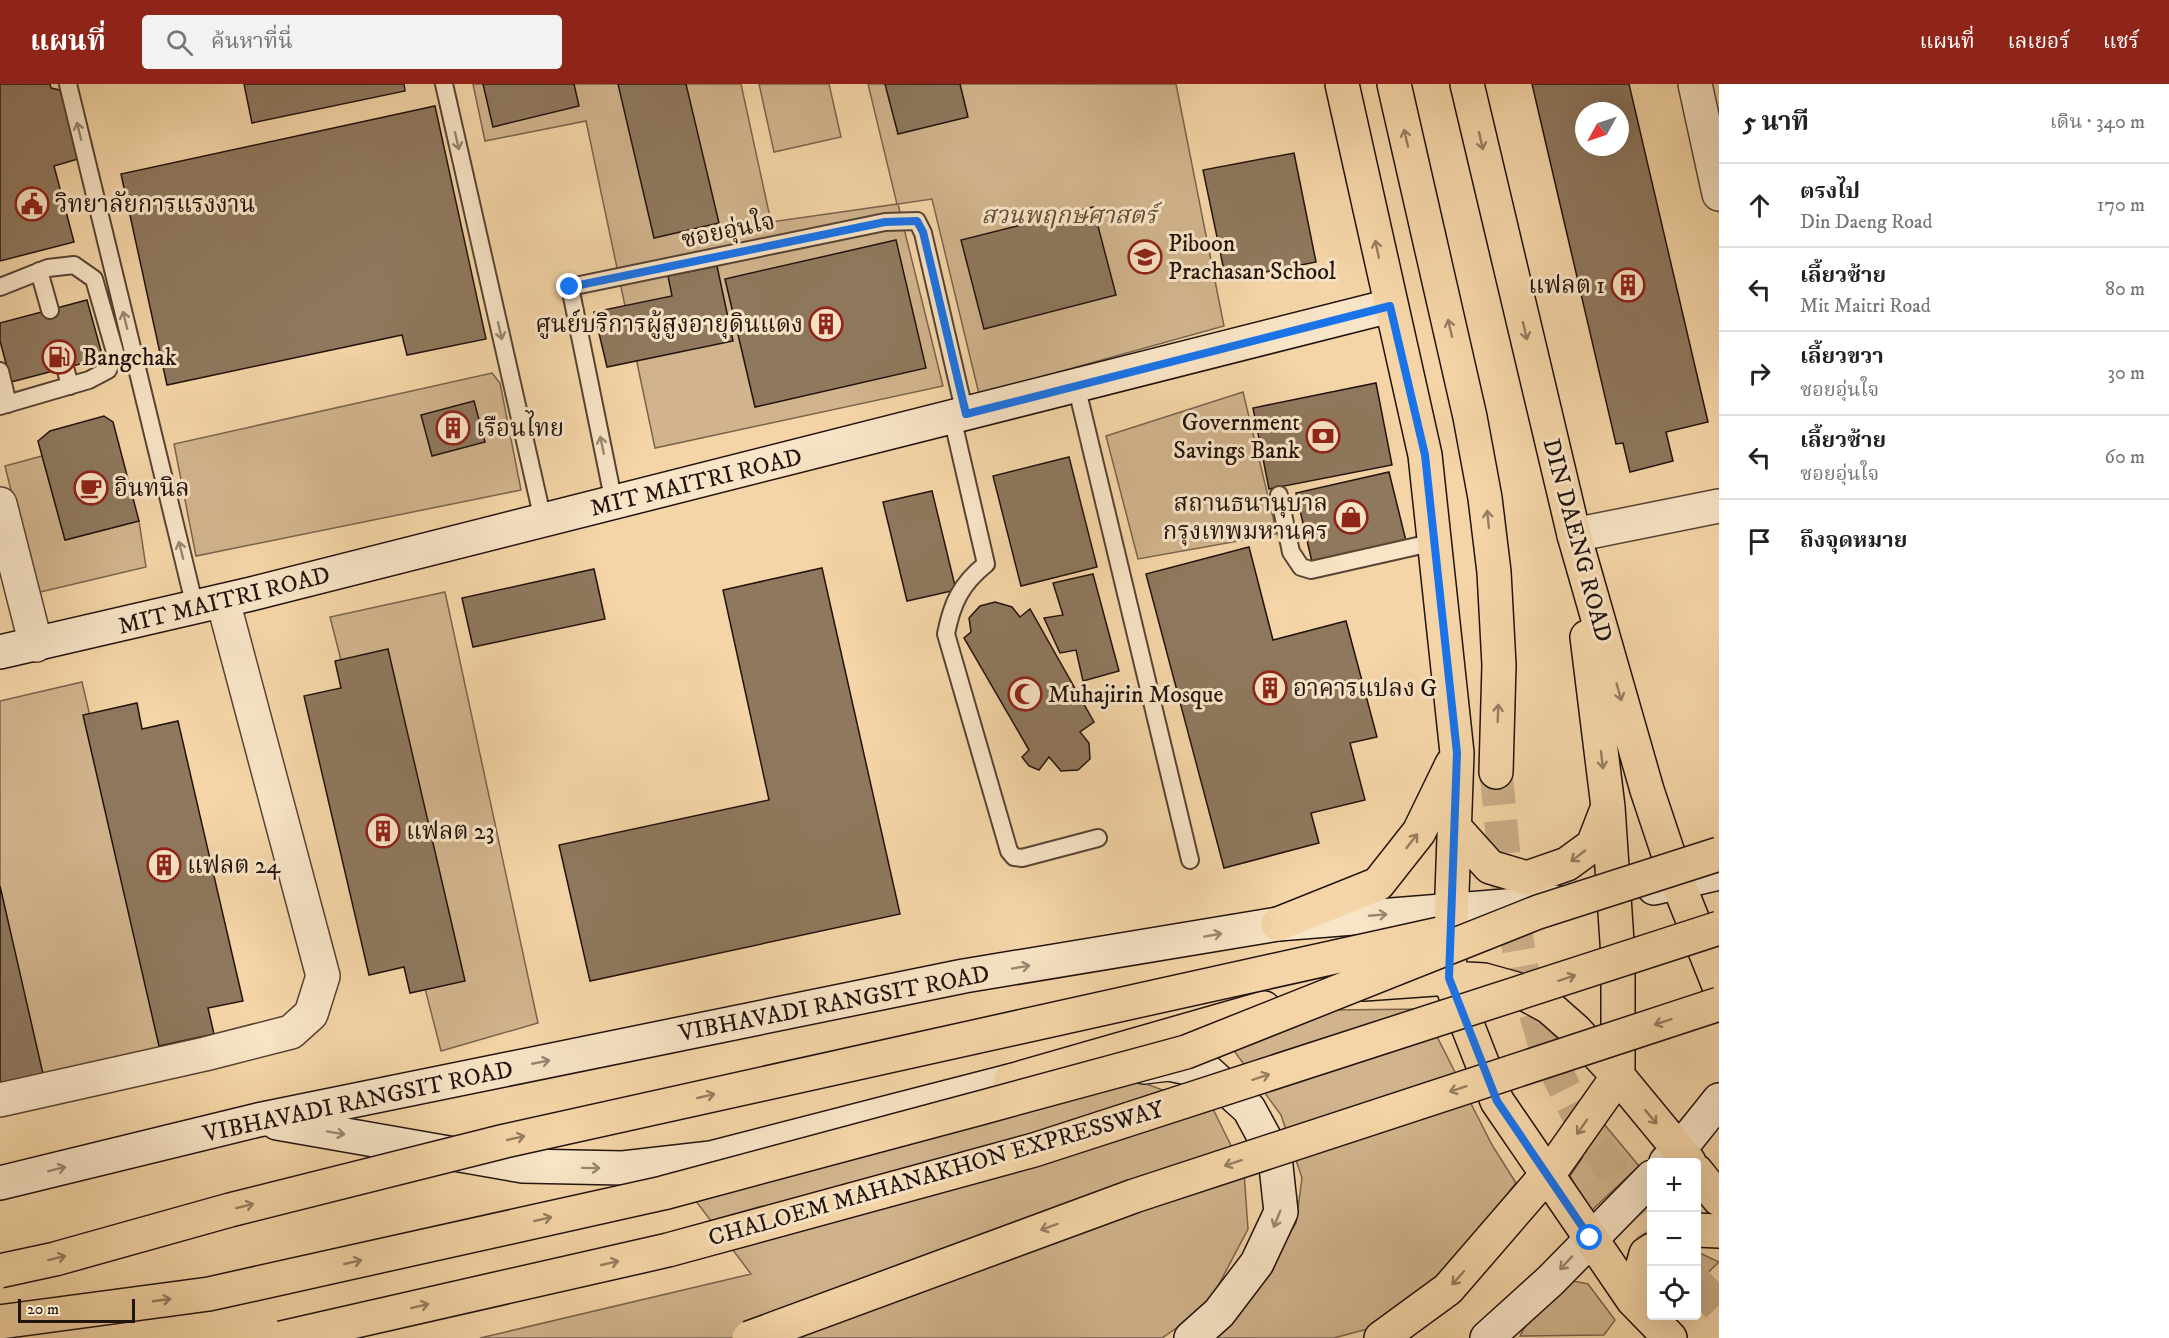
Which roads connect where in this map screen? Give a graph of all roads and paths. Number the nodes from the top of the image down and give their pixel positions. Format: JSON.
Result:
{"nodes":[{"id":1,"x":68,"y":84,"type":"edge"},
{"id":2,"x":444,"y":84,"type":"edge"},
{"id":3,"x":1342,"y":84,"type":"edge"},
{"id":4,"x":1394,"y":84,"type":"edge"},
{"id":5,"x":1467,"y":84,"type":"edge"},
{"id":6,"x":1695,"y":84,"type":"edge"},
{"id":7,"x":1719,"y":194,"type":"edge"},
{"id":8,"x":39,"y":271,"type":"junction"},
{"id":9,"x":0,"y":287,"type":"edge"},
{"id":10,"x":1390,"y":306,"type":"junction"},
{"id":11,"x":50,"y":310,"type":"dead end"},
{"id":12,"x":65,"y":367,"type":"dead end"},
{"id":13,"x":0,"y":371,"type":"edge"},
{"id":14,"x":1076,"y":385,"type":"junction"},
{"id":15,"x":70,"y":386,"type":"junction"},
{"id":16,"x":4,"y":405,"type":"edge"},
{"id":17,"x":959,"y":415,"type":"junction"},
{"id":18,"x":1279,"y":495,"type":"dead end"},
{"id":19,"x":614,"y":503,"type":"junction"},
{"id":20,"x":0,"y":504,"type":"edge"},
{"id":21,"x":1719,"y":506,"type":"edge"},
{"id":22,"x":543,"y":520,"type":"junction"},
{"id":23,"x":1574,"y":535,"type":"junction"},
{"id":24,"x":1434,"y":542,"type":"junction"},
{"id":25,"x":209,"y":604,"type":"junction"},
{"id":26,"x":36,"y":645,"type":"junction"},
{"id":27,"x":0,"y":652,"type":"edge"},
{"id":28,"x":1457,"y":753,"type":"junction"},
{"id":29,"x":1496,"y":772,"type":"tunnel mouth"},
{"id":30,"x":1608,"y":807,"type":"junction"},
{"id":31,"x":1455,"y":828,"type":"junction"},
{"id":32,"x":1098,"y":838,"type":"dead end"},
{"id":33,"x":1719,"y":854,"type":"edge"},
{"id":34,"x":1190,"y":860,"type":"dead end"},
{"id":35,"x":1719,"y":873,"type":"edge"},
{"id":36,"x":1678,"y":883,"type":"junction"},
{"id":37,"x":1614,"y":897,"type":"junction"},
{"id":38,"x":1450,"y":909,"type":"junction"},
{"id":39,"x":1538,"y":912,"type":"junction"},
{"id":40,"x":1278,"y":924,"type":"junction"},
{"id":41,"x":1719,"y":928,"type":"edge"},
{"id":42,"x":1449,"y":978,"type":"junction"},
{"id":43,"x":1719,"y":986,"type":"edge"},
{"id":44,"x":1719,"y":1004,"type":"edge"},
{"id":45,"x":1618,"y":1076,"type":"junction"},
{"id":46,"x":1010,"y":1081,"type":"junction"},
{"id":47,"x":0,"y":1100,"type":"edge"},
{"id":48,"x":1719,"y":1100,"type":"edge"},
{"id":49,"x":258,"y":1119,"type":"junction"},
{"id":50,"x":1680,"y":1158,"type":"edge"},
{"id":51,"x":1685,"y":1158,"type":"edge"},
{"id":52,"x":1548,"y":1175,"type":"junction"},
{"id":53,"x":1701,"y":1180,"type":"edge"},
{"id":54,"x":1647,"y":1182,"type":"edge"},
{"id":55,"x":0,"y":1183,"type":"edge"},
{"id":56,"x":1719,"y":1199,"type":"edge"},
{"id":57,"x":1701,"y":1230,"type":"edge"},
{"id":58,"x":1719,"y":1231,"type":"edge"},
{"id":59,"x":1590,"y":1238,"type":"junction"},
{"id":60,"x":1647,"y":1253,"type":"edge"},
{"id":61,"x":0,"y":1271,"type":"edge"},
{"id":62,"x":1633,"y":1300,"type":"junction"},
{"id":63,"x":0,"y":1322,"type":"edge"},
{"id":64,"x":281,"y":1338,"type":"edge"},
{"id":65,"x":749,"y":1338,"type":"edge"},
{"id":66,"x":1191,"y":1338,"type":"edge"},
{"id":67,"x":1381,"y":1338,"type":"edge"},
{"id":68,"x":1487,"y":1338,"type":"edge"},
{"id":69,"x":1670,"y":1338,"type":"edge"}],
"edges":[{"from":25,"to":1,"type":"lane","one_way":true},
{"from":2,"to":22,"type":"lane","one_way":true},
{"from":10,"to":3,"type":"main road","one_way":true},
{"from":29,"to":4,"type":"main road","one_way":true},
{"from":5,"to":23,"type":"main road","name":"DIN DAENG ROAD","one_way":true},
{"from":6,"to":7,"type":"main road"},
{"from":8,"to":9,"type":"lane"},
{"from":8,"to":11,"type":"lane"},
{"from":8,"to":15,"type":"lane"},
{"from":10,"to":14,"type":"main road","name":"MIT MAITRI ROAD"},
{"from":10,"to":24,"type":"main road"},
{"from":12,"to":15,"type":"lane"},
{"from":13,"to":16,"type":"lane"},
{"from":14,"to":17,"type":"main road","name":"MIT MAITRI ROAD"},
{"from":14,"to":34,"type":"lane"},
{"from":15,"to":16,"type":"lane"},
{"from":17,"to":19,"type":"main road","name":"MIT MAITRI ROAD"},
{"from":19,"to":17,"type":"lane","name":"ซอยอุ่นใจ","one_way":true},
{"from":17,"to":32,"type":"lane"},
{"from":18,"to":24,"type":"lane"},
{"from":19,"to":22,"type":"main road","name":"MIT MAITRI ROAD"},
{"from":20,"to":26,"type":"main road"},
{"from":21,"to":23,"type":"main road"},
{"from":22,"to":25,"type":"main road","name":"MIT MAITRI ROAD"},
{"from":23,"to":30,"type":"main road","one_way":true},
{"from":23,"to":36,"type":"main road","name":"DIN DAENG ROAD","one_way":true},
{"from":24,"to":28,"type":"main road"},
{"from":25,"to":26,"type":"main road","name":"MIT MAITRI ROAD"},
{"from":25,"to":47,"type":"main road"},
{"from":26,"to":27,"type":"main road","name":"MIT MAITRI ROAD"},
{"from":28,"to":31,"type":"main road"},
{"from":40,"to":28,"type":"main road","one_way":true},
{"from":30,"to":31,"type":"main road","one_way":true},
{"from":30,"to":37,"type":"main road"},
{"from":31,"to":38,"type":"main road"},
{"from":33,"to":39,"type":"main road","bridge":true},
{"from":35,"to":36,"type":"main road","name":"VIBHAVADI RANGSIT ROAD"},
{"from":36,"to":37,"type":"main road","name":"VIBHAVADI RANGSIT ROAD"},
{"from":36,"to":43,"type":"main road","name":"DIN DAENG ROAD"},
{"from":37,"to":38,"type":"main road","name":"VIBHAVADI RANGSIT ROAD"},
{"from":37,"to":45,"type":"main road"},
{"from":40,"to":38,"type":"main road","name":"VIBHAVADI RANGSIT ROAD","one_way":true},
{"from":38,"to":42,"type":"main road"},
{"from":61,"to":39,"type":"main road","one_way":true,"bridge":true},
{"from":63,"to":39,"type":"main road","one_way":true,"bridge":true},
{"from":49,"to":40,"type":"main road","name":"VIBHAVADI RANGSIT ROAD","one_way":true},
{"from":64,"to":41,"type":"main road","name":"CHALOEM MAHANAKHON EXPRESSWAY","one_way":true,"bridge":true},
{"from":42,"to":45,"type":"main road"},
{"from":42,"to":46,"type":"main road"},
{"from":42,"to":52,"type":"main road"},
{"from":44,"to":65,"type":"main road","one_way":true,"bridge":true},
{"from":45,"to":50,"type":"main road","one_way":true},
{"from":45,"to":52,"type":"main road","one_way":true},
{"from":49,"to":46,"type":"main road","one_way":true},
{"from":46,"to":66,"type":"main road","one_way":true},
{"from":48,"to":51,"type":"main road"},
{"from":55,"to":49,"type":"main road","name":"VIBHAVADI RANGSIT ROAD","one_way":true},
{"from":52,"to":59,"type":"main road"},
{"from":52,"to":67,"type":"main road","one_way":true},
{"from":53,"to":56,"type":"main road"},
{"from":54,"to":59,"type":"main road"},
{"from":57,"to":58,"type":"main road"},
{"from":59,"to":62,"type":"main road"},
{"from":59,"to":68,"type":"main road","one_way":true},
{"from":60,"to":62,"type":"main road"},
{"from":62,"to":69,"type":"main road"}]}
